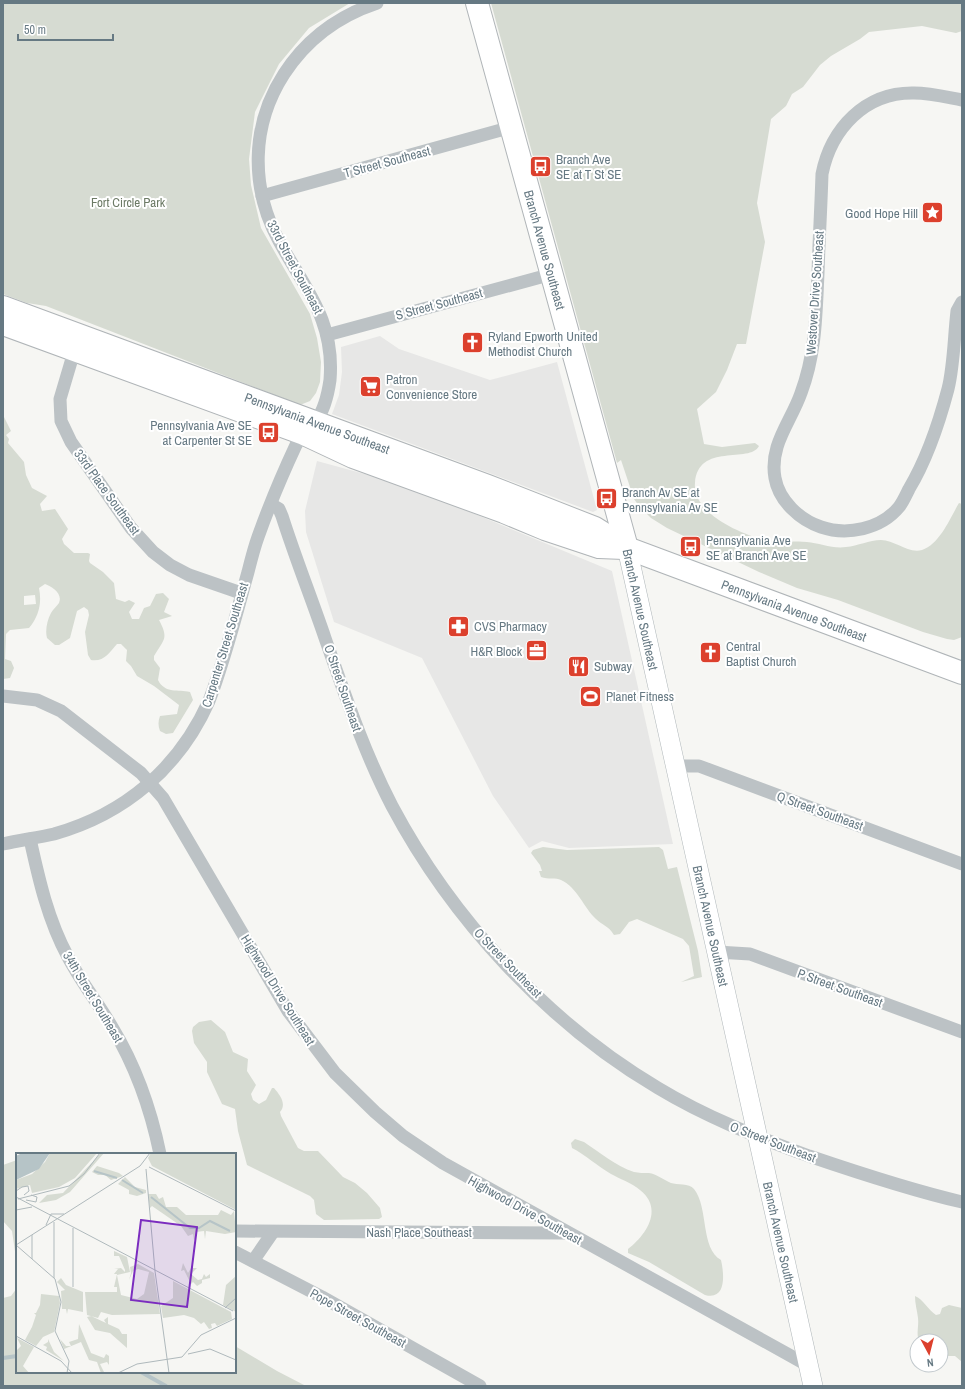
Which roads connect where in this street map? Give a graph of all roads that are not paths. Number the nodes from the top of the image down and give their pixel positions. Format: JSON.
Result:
{"nodes":[{"id":1,"x":377,"y":3,"type":"edge"},
{"id":2,"x":478,"y":3,"type":"edge"},
{"id":3,"x":962,"y":100,"type":"edge"},
{"id":4,"x":512,"y":127,"type":"junction"},
{"id":5,"x":262,"y":196,"type":"junction"},
{"id":6,"x":552,"y":274,"type":"junction"},
{"id":7,"x":962,"y":302,"type":"edge"},
{"id":8,"x":3,"y":307,"type":"edge"},
{"id":9,"x":3,"y":324,"type":"edge"},
{"id":10,"x":327,"y":335,"type":"junction"},
{"id":11,"x":77,"y":342,"type":"junction"},
{"id":12,"x":310,"y":428,"type":"junction"},
{"id":13,"x":272,"y":505,"type":"junction"},
{"id":14,"x":627,"y":548,"type":"junction"},
{"id":15,"x":241,"y":593,"type":"junction"},
{"id":16,"x":962,"y":673,"type":"edge"},
{"id":17,"x":3,"y":696,"type":"edge"},
{"id":18,"x":676,"y":766,"type":"junction"},
{"id":19,"x":151,"y":783,"type":"junction"},
{"id":20,"x":30,"y":839,"type":"junction"},
{"id":21,"x":3,"y":844,"type":"edge"},
{"id":22,"x":962,"y":864,"type":"edge"},
{"id":23,"x":717,"y":952,"type":"junction"},
{"id":24,"x":962,"y":1032,"type":"edge"},
{"id":25,"x":758,"y":1138,"type":"junction"},
{"id":26,"x":160,"y":1153,"type":"edge"},
{"id":27,"x":962,"y":1202,"type":"edge"},
{"id":28,"x":236,"y":1232,"type":"edge"},
{"id":29,"x":273,"y":1232,"type":"junction"},
{"id":30,"x":566,"y":1233,"type":"junction"},
{"id":31,"x":236,"y":1252,"type":"edge"},
{"id":32,"x":253,"y":1261,"type":"junction"},
{"id":33,"x":808,"y":1366,"type":"junction"},
{"id":34,"x":480,"y":1386,"type":"edge"},
{"id":35,"x":813,"y":1386,"type":"edge"}],
"edges":[{"from":1,"to":5,"type":"street","name":"33rd Street Southeast"},
{"from":2,"to":4,"type":"highway","name":"Branch Avenue Southeast"},
{"from":3,"to":7,"type":"street","name":"Westover Drive Southeast"},
{"from":4,"to":5,"type":"street","name":"T Street Southeast"},
{"from":4,"to":6,"type":"highway","name":"Branch Avenue Southeast"},
{"from":5,"to":10,"type":"street","name":"33rd Street Southeast"},
{"from":6,"to":10,"type":"street","name":"S Street Southeast"},
{"from":6,"to":14,"type":"highway","name":"Branch Avenue Southeast"},
{"from":8,"to":11,"type":"highway","name":"Pennsylvania Avenue Southeast"},
{"from":9,"to":11,"type":"highway","name":"Pennsylvania Avenue Southeast"},
{"from":10,"to":12,"type":"street","name":"33rd Street Southeast"},
{"from":11,"to":12,"type":"highway","name":"Pennsylvania Avenue Southeast"},
{"from":11,"to":15,"type":"street","name":"33rd Place Southeast"},
{"from":12,"to":13,"type":"street","name":"Carpenter Street Southeast"},
{"from":12,"to":14,"type":"highway","name":"Pennsylvania Avenue Southeast"},
{"from":13,"to":15,"type":"street","name":"Carpenter Street Southeast"},
{"from":13,"to":25,"type":"street","name":"O Street Southeast"},
{"from":14,"to":16,"type":"highway","name":"Pennsylvania Avenue Southeast"},
{"from":14,"to":18,"type":"main road","name":"Branch Avenue Southeast"},
{"from":15,"to":19,"type":"street","name":"Carpenter Street Southeast"},
{"from":17,"to":19,"type":"street","name":"Highwood Drive Southeast"},
{"from":18,"to":22,"type":"street","name":"Q Street Southeast"},
{"from":18,"to":23,"type":"main road","name":"Branch Avenue Southeast"},
{"from":19,"to":20,"type":"street","name":"Carpenter Street Southeast"},
{"from":19,"to":30,"type":"street","name":"Highwood Drive Southeast"},
{"from":20,"to":21,"type":"street","name":"Carpenter Street Southeast"},
{"from":20,"to":26,"type":"street","name":"34th Street Southeast"},
{"from":23,"to":24,"type":"street","name":"P Street Southeast"},
{"from":23,"to":25,"type":"main road","name":"Branch Avenue Southeast"},
{"from":25,"to":27,"type":"street","name":"O Street Southeast"},
{"from":25,"to":33,"type":"main road","name":"Branch Avenue Southeast"},
{"from":28,"to":29,"type":"street","name":"Nash Place Southeast"},
{"from":29,"to":30,"type":"street","name":"Nash Place Southeast"},
{"from":29,"to":32,"type":"street"},
{"from":30,"to":33,"type":"street","name":"Highwood Drive Southeast"},
{"from":31,"to":32,"type":"street","name":"Pope Street Southeast"},
{"from":32,"to":34,"type":"street","name":"Pope Street Southeast"},
{"from":33,"to":35,"type":"main road","name":"Branch Avenue Southeast"}]}
